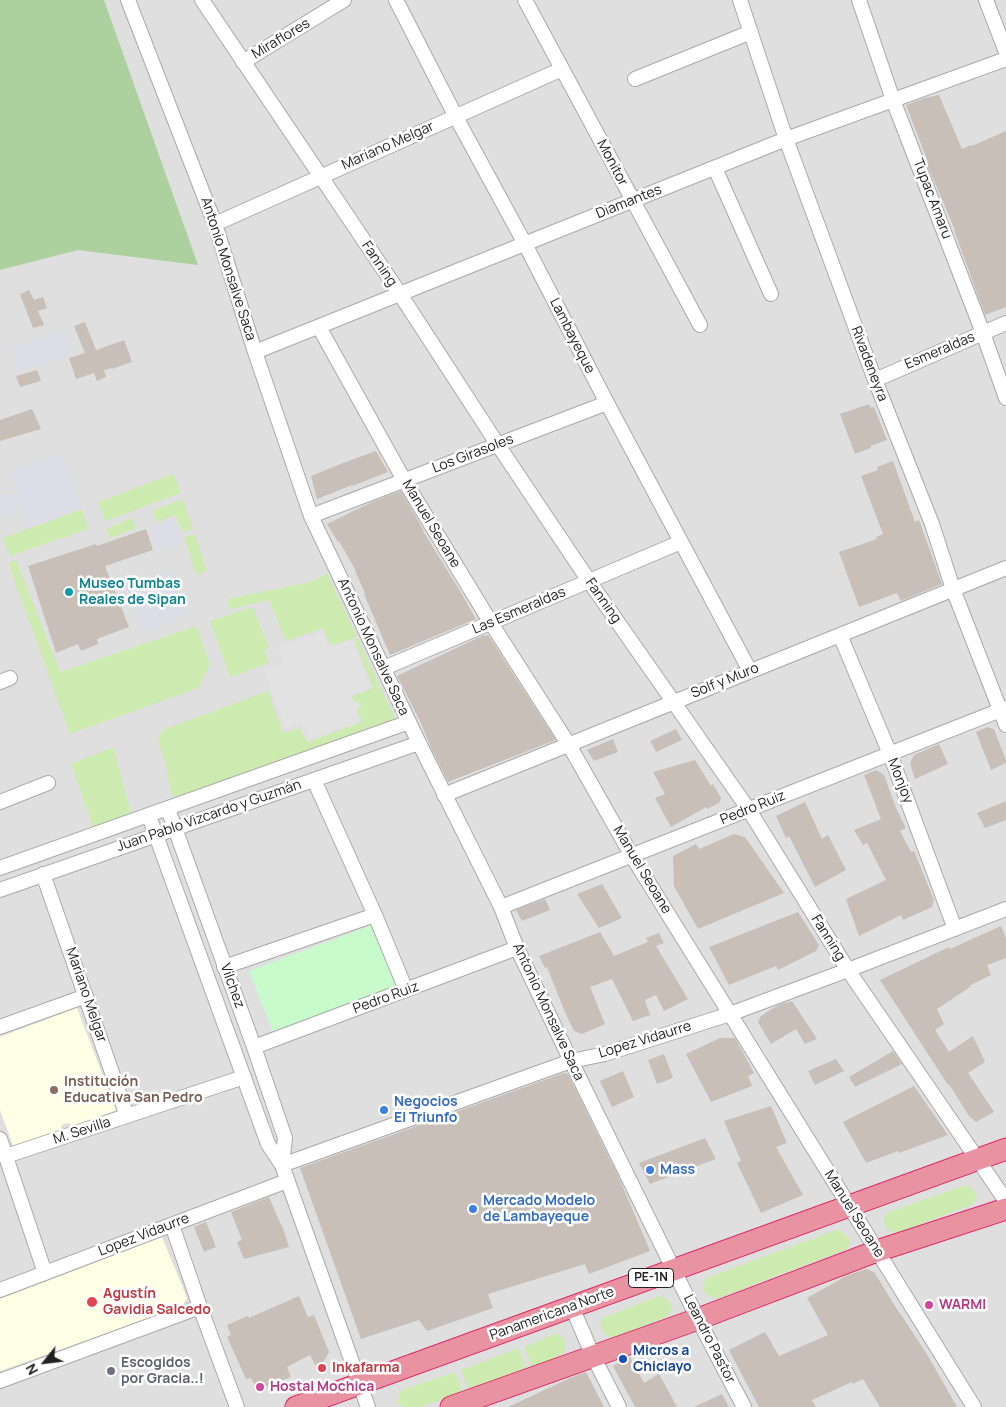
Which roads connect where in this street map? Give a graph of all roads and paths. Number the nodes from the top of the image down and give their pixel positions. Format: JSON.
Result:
{"nodes":[{"id":1,"x":128,"y":0,"type":"edge"},
{"id":2,"x":202,"y":0,"type":"edge"},
{"id":3,"x":344,"y":0,"type":"edge"},
{"id":4,"x":396,"y":0,"type":"edge"},
{"id":5,"x":525,"y":0,"type":"edge"},
{"id":6,"x":740,"y":0,"type":"edge"},
{"id":7,"x":858,"y":0,"type":"edge"},
{"id":8,"x":986,"y":0,"type":"edge"},
{"id":9,"x":751,"y":32,"type":"junction"},
{"id":10,"x":1006,"y":52,"type":"edge"},
{"id":11,"x":1006,"y":58,"type":"edge"},
{"id":12,"x":243,"y":62,"type":"junction"},
{"id":13,"x":562,"y":69,"type":"junction"},
{"id":14,"x":635,"y":78,"type":"dead end"},
{"id":15,"x":894,"y":100,"type":"junction"},
{"id":16,"x":456,"y":117,"type":"junction"},
{"id":17,"x":786,"y":139,"type":"junction"},
{"id":18,"x":715,"y":168,"type":"junction"},
{"id":19,"x":320,"y":177,"type":"junction"},
{"id":20,"x":632,"y":201,"type":"junction"},
{"id":21,"x":215,"y":224,"type":"junction"},
{"id":22,"x":525,"y":244,"type":"junction"},
{"id":23,"x":400,"y":294,"type":"junction"},
{"id":24,"x":771,"y":294,"type":"dead end"},
{"id":25,"x":1006,"y":323,"type":"edge"},
{"id":26,"x":700,"y":325,"type":"dead end"},
{"id":27,"x":319,"y":327,"type":"junction"},
{"id":28,"x":983,"y":333,"type":"junction"},
{"id":29,"x":255,"y":352,"type":"junction"},
{"id":30,"x":875,"y":380,"type":"junction"},
{"id":31,"x":1006,"y":398,"type":"edge"},
{"id":32,"x":607,"y":403,"type":"junction"},
{"id":33,"x":498,"y":445,"type":"junction"},
{"id":34,"x":404,"y":480,"type":"junction"},
{"id":35,"x":311,"y":516,"type":"junction"},
{"id":36,"x":681,"y":542,"type":"junction"},
{"id":37,"x":1006,"y":568,"type":"edge"},
{"id":38,"x":589,"y":581,"type":"junction"},
{"id":39,"x":953,"y":589,"type":"junction"},
{"id":40,"x":491,"y":623,"type":"junction"},
{"id":41,"x":840,"y":635,"type":"junction"},
{"id":42,"x":384,"y":668,"type":"junction"},
{"id":43,"x":750,"y":671,"type":"junction"},
{"id":44,"x":674,"y":702,"type":"junction"},
{"id":45,"x":1003,"y":710,"type":"edge"},
{"id":46,"x":409,"y":722,"type":"junction"},
{"id":47,"x":1006,"y":725,"type":"edge"},
{"id":48,"x":419,"y":743,"type":"junction"},
{"id":49,"x":569,"y":745,"type":"junction"},
{"id":50,"x":890,"y":754,"type":"junction"},
{"id":51,"x":314,"y":780,"type":"junction"},
{"id":52,"x":48,"y":783,"type":"dead end"},
{"id":53,"x":444,"y":795,"type":"junction"},
{"id":54,"x":0,"y":802,"type":"edge"},
{"id":55,"x":168,"y":809,"type":"junction"},
{"id":56,"x":749,"y":810,"type":"junction"},
{"id":57,"x":150,"y":816,"type":"junction"},
{"id":58,"x":174,"y":829,"type":"junction"},
{"id":59,"x":156,"y":835,"type":"junction"},
{"id":60,"x":632,"y":856,"type":"junction"},
{"id":61,"x":0,"y":868,"type":"edge"},
{"id":62,"x":43,"y":874,"type":"junction"},
{"id":63,"x":0,"y":890,"type":"edge"},
{"id":64,"x":501,"y":907,"type":"junction"},
{"id":65,"x":1006,"y":909,"type":"edge"},
{"id":66,"x":374,"y":915,"type":"junction"},
{"id":67,"x":955,"y":929,"type":"junction"},
{"id":68,"x":517,"y":948,"type":"junction"},
{"id":69,"x":224,"y":967,"type":"junction"},
{"id":70,"x":848,"y":970,"type":"junction"},
{"id":71,"x":406,"y":990,"type":"junction"},
{"id":72,"x":86,"y":996,"type":"junction"},
{"id":73,"x":730,"y":1014,"type":"junction"},
{"id":74,"x":0,"y":1027,"type":"edge"},
{"id":75,"x":254,"y":1047,"type":"junction"},
{"id":76,"x":572,"y":1061,"type":"junction"},
{"id":77,"x":244,"y":1077,"type":"junction"},
{"id":78,"x":127,"y":1116,"type":"junction"},
{"id":79,"x":0,"y":1139,"type":"edge"},
{"id":80,"x":1006,"y":1150,"type":"edge"},
{"id":81,"x":6,"y":1156,"type":"junction"},
{"id":82,"x":978,"y":1160,"type":"junction"},
{"id":83,"x":282,"y":1165,"type":"junction"},
{"id":84,"x":287,"y":1181,"type":"junction"},
{"id":85,"x":1006,"y":1201,"type":"edge"},
{"id":86,"x":849,"y":1206,"type":"junction"},
{"id":87,"x":1006,"y":1208,"type":"edge"},
{"id":88,"x":172,"y":1224,"type":"junction"},
{"id":89,"x":877,"y":1251,"type":"junction"},
{"id":90,"x":674,"y":1270,"type":"junction"},
{"id":91,"x":45,"y":1273,"type":"junction"},
{"id":92,"x":0,"y":1290,"type":"edge"},
{"id":93,"x":200,"y":1307,"type":"junction"},
{"id":94,"x":572,"y":1307,"type":"junction"},
{"id":95,"x":698,"y":1319,"type":"junction"},
{"id":96,"x":593,"y":1356,"type":"junction"},
{"id":97,"x":0,"y":1382,"type":"edge"},
{"id":98,"x":359,"y":1384,"type":"junction"},
{"id":99,"x":238,"y":1407,"type":"edge"},
{"id":100,"x":296,"y":1407,"type":"edge"},
{"id":101,"x":368,"y":1407,"type":"edge"},
{"id":102,"x":451,"y":1407,"type":"edge"},
{"id":103,"x":619,"y":1407,"type":"edge"},
{"id":104,"x":744,"y":1407,"type":"edge"},
{"id":105,"x":974,"y":1407,"type":"edge"}],
"edges":[{"from":1,"to":21,"type":"street","name":"Antonio Monsalve Saca"},
{"from":2,"to":12,"type":"street","name":"Fanning"},
{"from":3,"to":12,"type":"street","name":"Miraflores"},
{"from":4,"to":16,"type":"street","name":"Lambayeque"},
{"from":5,"to":13,"type":"street","name":"Monitor"},
{"from":6,"to":9,"type":"street","name":"Rivadeneyra"},
{"from":7,"to":15,"type":"street","name":"Tupac Amaru"},
{"from":8,"to":10,"type":"street"},
{"from":9,"to":14,"type":"street"},
{"from":9,"to":17,"type":"street","name":"Rivadeneyra"},
{"from":11,"to":15,"type":"street","name":"Diamantes"},
{"from":12,"to":19,"type":"street","name":"Fanning"},
{"from":13,"to":16,"type":"street","name":"Mariano Melgar"},
{"from":13,"to":20,"type":"street","name":"Monitor"},
{"from":15,"to":17,"type":"street","name":"Diamantes"},
{"from":15,"to":28,"type":"street","name":"Tupac Amaru"},
{"from":16,"to":19,"type":"street","name":"Mariano Melgar"},
{"from":16,"to":22,"type":"street","name":"Lambayeque"},
{"from":17,"to":18,"type":"street","name":"Diamantes"},
{"from":17,"to":30,"type":"street","name":"Rivadeneyra"},
{"from":18,"to":20,"type":"street","name":"Diamantes"},
{"from":18,"to":24,"type":"street"},
{"from":19,"to":21,"type":"street","name":"Mariano Melgar"},
{"from":19,"to":23,"type":"street","name":"Fanning"},
{"from":20,"to":22,"type":"street","name":"Diamantes"},
{"from":20,"to":26,"type":"street","name":"Monitor"},
{"from":21,"to":29,"type":"street","name":"Antonio Monsalve Saca"},
{"from":22,"to":23,"type":"street","name":"Diamantes"},
{"from":22,"to":32,"type":"street","name":"Lambayeque"},
{"from":23,"to":27,"type":"street","name":"Diamantes"},
{"from":23,"to":33,"type":"street","name":"Fanning"},
{"from":25,"to":28,"type":"street","name":"Esmeraldas"},
{"from":27,"to":29,"type":"street","name":"Diamantes"},
{"from":27,"to":34,"type":"street","name":"Manuel Seoane"},
{"from":28,"to":30,"type":"street","name":"Esmeraldas"},
{"from":28,"to":31,"type":"street","name":"Tupac Amaru"},
{"from":29,"to":35,"type":"street","name":"Antonio Monsalve Saca"},
{"from":30,"to":39,"type":"street","name":"Rivadeneyra"},
{"from":32,"to":33,"type":"street","name":"Los Girasoles"},
{"from":32,"to":36,"type":"street","name":"Lambayeque"},
{"from":33,"to":34,"type":"street","name":"Los Girasoles"},
{"from":33,"to":38,"type":"street","name":"Fanning"},
{"from":34,"to":35,"type":"street","name":"Los Girasoles"},
{"from":34,"to":40,"type":"street","name":"Manuel Seoane"},
{"from":35,"to":42,"type":"street","name":"Antonio Monsalve Saca"},
{"from":36,"to":38,"type":"street","name":"Las Esmeraldas"},
{"from":36,"to":43,"type":"street","name":"Lambayeque"},
{"from":37,"to":39,"type":"street","name":"Solf y Muro"},
{"from":38,"to":40,"type":"street","name":"Las Esmeraldas"},
{"from":38,"to":44,"type":"street","name":"Fanning"},
{"from":39,"to":41,"type":"street","name":"Solf y Muro"},
{"from":39,"to":45,"type":"street","name":"Rivadeneyra"},
{"from":40,"to":42,"type":"street","name":"Las Esmeraldas"},
{"from":40,"to":49,"type":"street","name":"Manuel Seoane"},
{"from":41,"to":43,"type":"street","name":"Solf y Muro"},
{"from":41,"to":50,"type":"street","name":"Monjoy"},
{"from":42,"to":46,"type":"street","name":"Antonio Monsalve Saca"},
{"from":43,"to":44,"type":"street","name":"Solf y Muro"},
{"from":44,"to":49,"type":"street","name":"Solf y Muro"},
{"from":44,"to":56,"type":"street","name":"Fanning"},
{"from":45,"to":47,"type":"street","name":"Rivadeneyra"},
{"from":45,"to":50,"type":"street","name":"Pedro Ruiz"},
{"from":46,"to":48,"type":"street","name":"Antonio Monsalve Saca"},
{"from":46,"to":55,"type":"street","name":"Juan Pablo Vizcardo y Guzmán"},
{"from":48,"to":51,"type":"street","name":"Juan Pablo Vizcardo y Guzmán"},
{"from":48,"to":53,"type":"street","name":"Antonio Monsalve Saca"},
{"from":49,"to":53,"type":"street","name":"Solf y Muro"},
{"from":49,"to":60,"type":"street","name":"Manuel Seoane"},
{"from":50,"to":56,"type":"street","name":"Pedro Ruiz"},
{"from":50,"to":67,"type":"street","name":"Monjoy"},
{"from":51,"to":58,"type":"street","name":"Juan Pablo Vizcardo y Guzmán"},
{"from":51,"to":66,"type":"street"},
{"from":52,"to":54,"type":"street"},
{"from":53,"to":64,"type":"street","name":"Antonio Monsalve Saca"},
{"from":55,"to":57,"type":"street","name":"Juan Pablo Vizcardo y Guzmán"},
{"from":55,"to":58,"type":"street","name":"Vílchez"},
{"from":56,"to":60,"type":"street","name":"Pedro Ruiz"},
{"from":56,"to":70,"type":"street","name":"Fanning"},
{"from":57,"to":59,"type":"street","name":"Vílchez"},
{"from":57,"to":61,"type":"street","name":"Juan Pablo Vizcardo y Guzmán"},
{"from":58,"to":59,"type":"street","name":"Juan Pablo Vizcardo y Guzmán"},
{"from":58,"to":69,"type":"street","name":"Vílchez"},
{"from":59,"to":62,"type":"street","name":"Juan Pablo Vizcardo y Guzmán"},
{"from":59,"to":77,"type":"street","name":"Vílchez"},
{"from":60,"to":64,"type":"street","name":"Pedro Ruiz"},
{"from":60,"to":73,"type":"street","name":"Manuel Seoane"},
{"from":62,"to":63,"type":"street","name":"Juan Pablo Vizcardo y Guzmán"},
{"from":62,"to":72,"type":"street","name":"Mariano Melgar"},
{"from":64,"to":68,"type":"street","name":"Antonio Monsalve Saca"},
{"from":65,"to":67,"type":"street","name":"Lopez Vidaurre"},
{"from":66,"to":69,"type":"street"},
{"from":66,"to":71,"type":"street"},
{"from":67,"to":70,"type":"street","name":"Lopez Vidaurre"},
{"from":68,"to":71,"type":"street","name":"Pedro Ruiz"},
{"from":68,"to":76,"type":"street","name":"Antonio Monsalve Saca"},
{"from":69,"to":75,"type":"street","name":"Vílchez"},
{"from":70,"to":73,"type":"street","name":"Lopez Vidaurre"},
{"from":70,"to":82,"type":"street","name":"Fanning"},
{"from":71,"to":75,"type":"street","name":"Pedro Ruiz"},
{"from":72,"to":74,"type":"street"},
{"from":72,"to":78,"type":"street","name":"Mariano Melgar"},
{"from":73,"to":76,"type":"street","name":"Lopez Vidaurre"},
{"from":73,"to":86,"type":"street","name":"Manuel Seoane"},
{"from":75,"to":83,"type":"street","name":"Vílchez"},
{"from":76,"to":83,"type":"street","name":"Lopez Vidaurre"},
{"from":76,"to":90,"type":"street","name":"Antonio Monsalve Saca"},
{"from":77,"to":78,"type":"street","name":"M. Sevilla"},
{"from":77,"to":83,"type":"street","name":"Vílchez"},
{"from":78,"to":81,"type":"street","name":"M. Sevilla"},
{"from":79,"to":81,"type":"street"},
{"from":80,"to":82,"type":"highway","name":"Panamericana Norte","number":"PE-1N"},
{"from":81,"to":91,"type":"street"},
{"from":82,"to":85,"type":"street","name":"Fanning"},
{"from":82,"to":86,"type":"highway","name":"Panamericana Norte","number":"PE-1N"},
{"from":83,"to":84,"type":"street","name":"Vílchez"},
{"from":84,"to":88,"type":"street","name":"Lopez Vidaurre"},
{"from":84,"to":98,"type":"street","name":"Vílchez"},
{"from":86,"to":89,"type":"street","name":"Manuel Seoane"},
{"from":86,"to":90,"type":"highway","name":"Panamericana Norte","number":"PE-1N"},
{"from":87,"to":89,"type":"highway"},
{"from":88,"to":91,"type":"street","name":"Lopez Vidaurre"},
{"from":88,"to":93,"type":"street"},
{"from":89,"to":95,"type":"highway"},
{"from":89,"to":105,"type":"street","name":"Manuel Seoane"},
{"from":90,"to":94,"type":"highway","name":"Panamericana Norte","number":"PE-1N"},
{"from":90,"to":95,"type":"street","name":"Leandro Pastor"},
{"from":91,"to":92,"type":"street","name":"Lopez Vidaurre"},
{"from":93,"to":97,"type":"street"},
{"from":93,"to":99,"type":"street"},
{"from":94,"to":96,"type":"street"},
{"from":94,"to":98,"type":"highway","name":"Panamericana Norte","number":"PE-1N"},
{"from":95,"to":96,"type":"highway"},
{"from":95,"to":104,"type":"street","name":"Leandro Pastor"},
{"from":96,"to":102,"type":"highway"},
{"from":96,"to":103,"type":"street"},
{"from":98,"to":100,"type":"highway","name":"Panamericana Norte","number":"PE-1N"},
{"from":98,"to":101,"type":"street","name":"Vílchez"}]}
